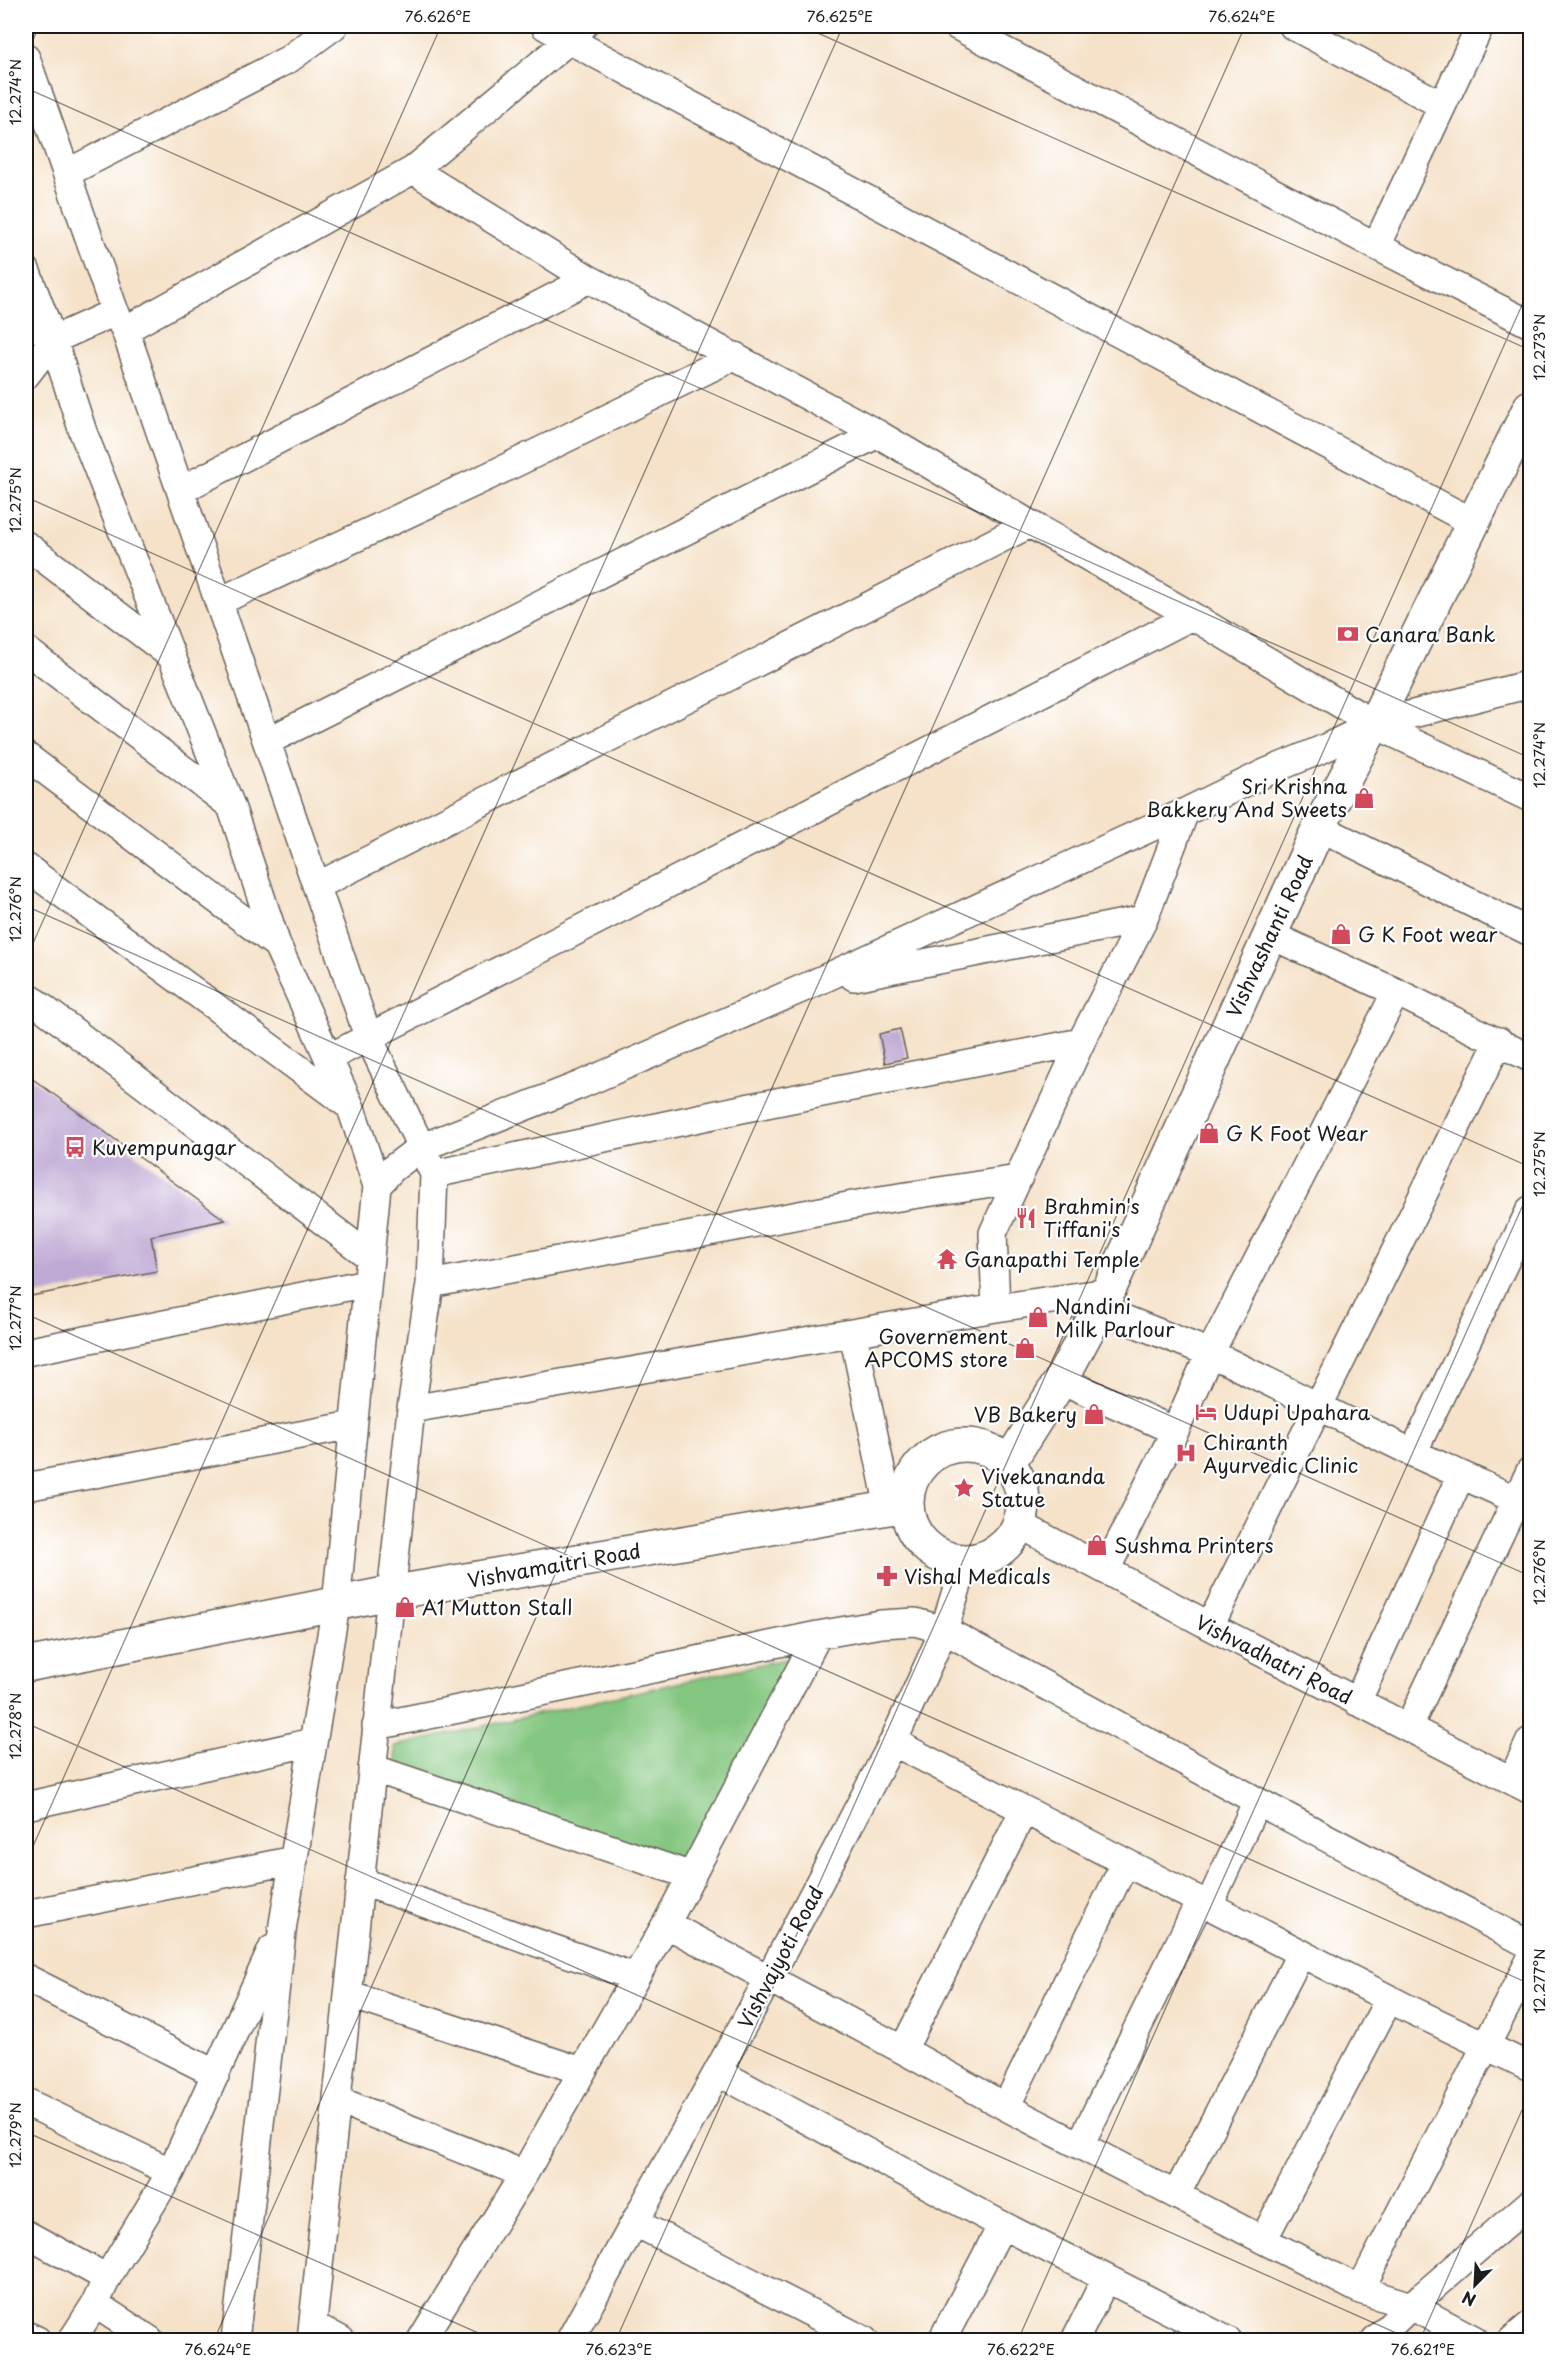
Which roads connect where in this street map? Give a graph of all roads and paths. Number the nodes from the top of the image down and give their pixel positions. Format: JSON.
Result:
{"nodes":[{"id":1,"x":334,"y":26,"type":"edge"},
{"id":2,"x":545,"y":26,"type":"edge"},
{"id":3,"x":957,"y":26,"type":"edge"},
{"id":4,"x":1293,"y":26,"type":"edge"},
{"id":5,"x":1480,"y":26,"type":"edge"},
{"id":6,"x":576,"y":33,"type":"edge"},
{"id":7,"x":26,"y":58,"type":"edge"},
{"id":8,"x":1442,"y":105,"type":"junction"},
{"id":9,"x":413,"y":170,"type":"junction"},
{"id":10,"x":67,"y":173,"type":"junction"},
{"id":11,"x":1376,"y":246,"type":"junction"},
{"id":12,"x":26,"y":270,"type":"edge"},
{"id":13,"x":589,"y":279,"type":"junction"},
{"id":14,"x":26,"y":319,"type":"edge"},
{"id":15,"x":120,"y":321,"type":"junction"},
{"id":16,"x":1530,"y":324,"type":"edge"},
{"id":17,"x":53,"y":340,"type":"junction"},
{"id":18,"x":735,"y":356,"type":"junction"},
{"id":19,"x":26,"y":375,"type":"edge"},
{"id":20,"x":1530,"y":407,"type":"edge"},
{"id":21,"x":878,"y":434,"type":"junction"},
{"id":22,"x":181,"y":490,"type":"junction"},
{"id":23,"x":1474,"y":523,"type":"junction"},
{"id":24,"x":1030,"y":524,"type":"junction"},
{"id":25,"x":26,"y":545,"type":"edge"},
{"id":26,"x":220,"y":602,"type":"junction"},
{"id":27,"x":1192,"y":616,"type":"junction"},
{"id":28,"x":26,"y":650,"type":"edge"},
{"id":29,"x":170,"y":655,"type":"junction"},
{"id":30,"x":1530,"y":684,"type":"edge"},
{"id":31,"x":1374,"y":724,"type":"junction"},
{"id":32,"x":268,"y":741,"type":"junction"},
{"id":33,"x":26,"y":756,"type":"edge"},
{"id":34,"x":1530,"y":798,"type":"edge"},
{"id":35,"x":231,"y":806,"type":"junction"},
{"id":36,"x":1185,"y":812,"type":"junction"},
{"id":37,"x":1319,"y":827,"type":"junction"},
{"id":38,"x":26,"y":867,"type":"edge"},
{"id":39,"x":317,"y":886,"type":"junction"},
{"id":40,"x":1144,"y":919,"type":"junction"},
{"id":41,"x":1530,"y":932,"type":"edge"},
{"id":42,"x":1270,"y":935,"type":"junction"},
{"id":43,"x":277,"y":945,"type":"junction"},
{"id":44,"x":808,"y":986,"type":"junction"},
{"id":45,"x":1396,"y":992,"type":"junction"},
{"id":46,"x":26,"y":995,"type":"edge"},
{"id":47,"x":368,"y":1035,"type":"junction"},
{"id":48,"x":1499,"y":1041,"type":"junction"},
{"id":49,"x":1082,"y":1042,"type":"junction"},
{"id":50,"x":328,"y":1058,"type":"junction"},
{"id":51,"x":1530,"y":1058,"type":"edge"},
{"id":52,"x":351,"y":1108,"type":"junction"},
{"id":53,"x":420,"y":1148,"type":"junction"},
{"id":54,"x":434,"y":1174,"type":"junction"},
{"id":55,"x":1018,"y":1179,"type":"junction"},
{"id":56,"x":377,"y":1186,"type":"junction"},
{"id":57,"x":1530,"y":1210,"type":"edge"},
{"id":58,"x":370,"y":1257,"type":"junction"},
{"id":59,"x":368,"y":1283,"type":"junction"},
{"id":60,"x":430,"y":1284,"type":"junction"},
{"id":61,"x":1104,"y":1301,"type":"junction"},
{"id":62,"x":996,"y":1308,"type":"junction"},
{"id":63,"x":853,"y":1333,"type":"junction"},
{"id":64,"x":26,"y":1352,"type":"edge"},
{"id":65,"x":1210,"y":1353,"type":"junction"},
{"id":66,"x":1060,"y":1380,"type":"junction"},
{"id":67,"x":1320,"y":1406,"type":"junction"},
{"id":68,"x":411,"y":1409,"type":"junction"},
{"id":69,"x":353,"y":1425,"type":"junction"},
{"id":70,"x":1175,"y":1431,"type":"junction"},
{"id":71,"x":1413,"y":1452,"type":"junction"},
{"id":72,"x":1008,"y":1464,"type":"junction"},
{"id":73,"x":1530,"y":1471,"type":"edge"},
{"id":74,"x":1461,"y":1475,"type":"junction"},
{"id":75,"x":26,"y":1487,"type":"edge"},
{"id":76,"x":1523,"y":1502,"type":"edge"},
{"id":77,"x":898,"y":1507,"type":"junction"},
{"id":78,"x":1019,"y":1524,"type":"junction"},
{"id":79,"x":965,"y":1562,"type":"junction"},
{"id":80,"x":1106,"y":1570,"type":"junction"},
{"id":81,"x":390,"y":1593,"type":"junction"},
{"id":82,"x":336,"y":1605,"type":"junction"},
{"id":83,"x":1210,"y":1626,"type":"junction"},
{"id":84,"x":944,"y":1630,"type":"junction"},
{"id":85,"x":818,"y":1635,"type":"junction"},
{"id":86,"x":26,"y":1665,"type":"edge"},
{"id":87,"x":1357,"y":1702,"type":"junction"},
{"id":88,"x":376,"y":1726,"type":"junction"},
{"id":89,"x":1409,"y":1726,"type":"junction"},
{"id":90,"x":1530,"y":1741,"type":"edge"},
{"id":91,"x":313,"y":1742,"type":"junction"},
{"id":92,"x":894,"y":1742,"type":"junction"},
{"id":93,"x":372,"y":1768,"type":"junction"},
{"id":94,"x":1521,"y":1785,"type":"edge"},
{"id":95,"x":1257,"y":1801,"type":"junction"},
{"id":96,"x":26,"y":1806,"type":"edge"},
{"id":97,"x":1024,"y":1810,"type":"junction"},
{"id":98,"x":294,"y":1860,"type":"junction"},
{"id":99,"x":1125,"y":1863,"type":"junction"},
{"id":100,"x":692,"y":1876,"type":"junction"},
{"id":101,"x":360,"y":1881,"type":"junction"},
{"id":102,"x":1204,"y":1903,"type":"junction"},
{"id":103,"x":26,"y":1914,"type":"edge"},
{"id":104,"x":283,"y":1924,"type":"junction"},
{"id":105,"x":666,"y":1924,"type":"junction"},
{"id":106,"x":1530,"y":1945,"type":"edge"},
{"id":107,"x":1301,"y":1953,"type":"junction"},
{"id":108,"x":1530,"y":1960,"type":"edge"},
{"id":109,"x":635,"y":1977,"type":"junction"},
{"id":110,"x":26,"y":1978,"type":"edge"},
{"id":111,"x":769,"y":1978,"type":"junction"},
{"id":112,"x":348,"y":1994,"type":"junction"},
{"id":113,"x":1389,"y":1999,"type":"junction"},
{"id":114,"x":1487,"y":2047,"type":"junction"},
{"id":115,"x":903,"y":2050,"type":"junction"},
{"id":116,"x":1530,"y":2067,"type":"edge"},
{"id":117,"x":582,"y":2071,"type":"junction"},
{"id":118,"x":718,"y":2072,"type":"junction"},
{"id":119,"x":216,"y":2074,"type":"junction"},
{"id":120,"x":337,"y":2100,"type":"junction"},
{"id":121,"x":26,"y":2102,"type":"edge"},
{"id":122,"x":1006,"y":2108,"type":"junction"},
{"id":123,"x":1080,"y":2145,"type":"junction"},
{"id":124,"x":171,"y":2172,"type":"junction"},
{"id":125,"x":524,"y":2174,"type":"junction"},
{"id":126,"x":1176,"y":2195,"type":"junction"},
{"id":127,"x":1530,"y":2203,"type":"edge"},
{"id":128,"x":636,"y":2223,"type":"junction"},
{"id":129,"x":1002,"y":2226,"type":"junction"},
{"id":130,"x":26,"y":2234,"type":"edge"},
{"id":131,"x":1263,"y":2240,"type":"junction"},
{"id":132,"x":107,"y":2278,"type":"junction"},
{"id":133,"x":1105,"y":2280,"type":"junction"},
{"id":134,"x":1360,"y":2290,"type":"junction"},
{"id":135,"x":95,"y":2304,"type":"junction"},
{"id":136,"x":1411,"y":2306,"type":"junction"},
{"id":137,"x":1530,"y":2325,"type":"edge"},
{"id":138,"x":312,"y":2332,"type":"edge"},
{"id":139,"x":26,"y":2335,"type":"edge"},
{"id":140,"x":1210,"y":2337,"type":"edge"},
{"id":141,"x":37,"y":2340,"type":"edge"},
{"id":142,"x":72,"y":2340,"type":"edge"},
{"id":143,"x":150,"y":2340,"type":"edge"},
{"id":144,"x":236,"y":2340,"type":"edge"},
{"id":145,"x":341,"y":2340,"type":"edge"},
{"id":146,"x":421,"y":2340,"type":"edge"},
{"id":147,"x":570,"y":2340,"type":"edge"},
{"id":148,"x":864,"y":2340,"type":"edge"},
{"id":149,"x":942,"y":2340,"type":"edge"},
{"id":150,"x":1075,"y":2340,"type":"edge"},
{"id":151,"x":1375,"y":2340,"type":"edge"},
{"id":152,"x":1475,"y":2340,"type":"edge"},
{"id":153,"x":1512,"y":2340,"type":"edge"}],
"edges":[{"from":1,"to":10,"type":"street"},
{"from":2,"to":6,"type":"street"},
{"from":3,"to":11,"type":"street"},
{"from":4,"to":8,"type":"street"},
{"from":5,"to":8,"type":"street"},
{"from":6,"to":9,"type":"street"},
{"from":6,"to":23,"type":"street"},
{"from":7,"to":10,"type":"street"},
{"from":8,"to":11,"type":"street"},
{"from":9,"to":13,"type":"street"},
{"from":9,"to":15,"type":"street"},
{"from":10,"to":15,"type":"street"},
{"from":11,"to":16,"type":"street"},
{"from":12,"to":17,"type":"street"},
{"from":13,"to":18,"type":"street"},
{"from":13,"to":22,"type":"street"},
{"from":14,"to":17,"type":"street"},
{"from":15,"to":17,"type":"street"},
{"from":15,"to":22,"type":"street"},
{"from":17,"to":19,"type":"street"},
{"from":17,"to":29,"type":"street"},
{"from":18,"to":21,"type":"street"},
{"from":18,"to":26,"type":"street"},
{"from":20,"to":23,"type":"street","name":"Vishvashanti Road"},
{"from":21,"to":24,"type":"street"},
{"from":21,"to":32,"type":"street"},
{"from":22,"to":26,"type":"street"},
{"from":23,"to":31,"type":"street","name":"Vishvashanti Road"},
{"from":24,"to":27,"type":"street"},
{"from":24,"to":39,"type":"street"},
{"from":25,"to":29,"type":"street"},
{"from":26,"to":32,"type":"street"},
{"from":27,"to":31,"type":"street"},
{"from":27,"to":47,"type":"street"},
{"from":28,"to":35,"type":"street"},
{"from":29,"to":35,"type":"street"},
{"from":30,"to":31,"type":"street"},
{"from":31,"to":34,"type":"street"},
{"from":31,"to":36,"type":"street"},
{"from":31,"to":37,"type":"street","name":"Vishvashanti Road"},
{"from":32,"to":39,"type":"street"},
{"from":33,"to":43,"type":"street"},
{"from":35,"to":43,"type":"street"},
{"from":36,"to":40,"type":"street"},
{"from":36,"to":44,"type":"street"},
{"from":37,"to":41,"type":"street"},
{"from":37,"to":42,"type":"street","name":"Vishvashanti Road"},
{"from":38,"to":52,"type":"street"},
{"from":39,"to":47,"type":"street"},
{"from":40,"to":44,"type":"street"},
{"from":40,"to":49,"type":"street"},
{"from":42,"to":45,"type":"street"},
{"from":42,"to":61,"type":"street","name":"Vishvashanti Road"},
{"from":43,"to":50,"type":"street"},
{"from":44,"to":53,"type":"street"},
{"from":45,"to":48,"type":"street"},
{"from":45,"to":65,"type":"street"},
{"from":46,"to":58,"type":"street"},
{"from":47,"to":50,"type":"street"},
{"from":47,"to":53,"type":"street"},
{"from":48,"to":51,"type":"street"},
{"from":48,"to":67,"type":"street"},
{"from":49,"to":54,"type":"street"},
{"from":49,"to":55,"type":"street"},
{"from":50,"to":52,"type":"street"},
{"from":52,"to":56,"type":"street"},
{"from":53,"to":54,"type":"street"},
{"from":53,"to":56,"type":"street"},
{"from":54,"to":60,"type":"street"},
{"from":55,"to":60,"type":"street"},
{"from":55,"to":62,"type":"street"},
{"from":56,"to":58,"type":"street"},
{"from":57,"to":71,"type":"street"},
{"from":58,"to":59,"type":"street"},
{"from":59,"to":64,"type":"street"},
{"from":59,"to":69,"type":"street"},
{"from":60,"to":68,"type":"street"},
{"from":61,"to":62,"type":"street"},
{"from":61,"to":65,"type":"street"},
{"from":61,"to":66,"type":"street","name":"Vishvashanti Road"},
{"from":62,"to":63,"type":"street"},
{"from":63,"to":68,"type":"street"},
{"from":63,"to":77,"type":"street"},
{"from":65,"to":67,"type":"street"},
{"from":65,"to":70,"type":"street"},
{"from":66,"to":70,"type":"street"},
{"from":66,"to":72,"type":"street","name":"Vishvashanti Road"},
{"from":67,"to":71,"type":"street"},
{"from":67,"to":83,"type":"street"},
{"from":68,"to":81,"type":"street"},
{"from":69,"to":75,"type":"street"},
{"from":69,"to":82,"type":"street"},
{"from":70,"to":80,"type":"street"},
{"from":71,"to":74,"type":"street"},
{"from":72,"to":77,"type":"street"},
{"from":72,"to":78,"type":"street"},
{"from":73,"to":76,"type":"street"},
{"from":74,"to":76,"type":"street"},
{"from":74,"to":87,"type":"street"},
{"from":76,"to":89,"type":"street"},
{"from":77,"to":79,"type":"street"},
{"from":77,"to":81,"type":"street","name":"Vishvamaitri Road"},
{"from":78,"to":79,"type":"street"},
{"from":78,"to":80,"type":"street","name":"Vishvadhatri Road"},
{"from":79,"to":84,"type":"street","name":"Vishvajyoti Road"},
{"from":80,"to":83,"type":"street","name":"Vishvadhatri Road"},
{"from":81,"to":82,"type":"street","name":"Vishvamaitri Road"},
{"from":81,"to":88,"type":"street"},
{"from":82,"to":86,"type":"street","name":"Vishvamaitri Road"},
{"from":82,"to":91,"type":"street"},
{"from":83,"to":87,"type":"street","name":"Vishvadhatri Road"},
{"from":84,"to":85,"type":"street"},
{"from":84,"to":92,"type":"street","name":"Vishvajyoti Road"},
{"from":84,"to":95,"type":"street"},
{"from":85,"to":88,"type":"street"},
{"from":85,"to":100,"type":"street"},
{"from":87,"to":89,"type":"street","name":"Vishvadhatri Road"},
{"from":88,"to":93,"type":"street"},
{"from":89,"to":94,"type":"street","name":"Vishvadhatri Road"},
{"from":90,"to":94,"type":"street"},
{"from":91,"to":96,"type":"street"},
{"from":91,"to":98,"type":"street"},
{"from":92,"to":97,"type":"street"},
{"from":92,"to":111,"type":"street","name":"Vishvajyoti Road"},
{"from":93,"to":100,"type":"street"},
{"from":93,"to":101,"type":"street"},
{"from":95,"to":102,"type":"street"},
{"from":95,"to":106,"type":"street"},
{"from":97,"to":99,"type":"street"},
{"from":97,"to":115,"type":"street"},
{"from":98,"to":103,"type":"street"},
{"from":98,"to":104,"type":"street"},
{"from":99,"to":102,"type":"street"},
{"from":99,"to":122,"type":"street"},
{"from":100,"to":105,"type":"street"},
{"from":101,"to":109,"type":"street"},
{"from":101,"to":112,"type":"street"},
{"from":102,"to":107,"type":"street"},
{"from":102,"to":123,"type":"street"},
{"from":104,"to":119,"type":"street"},
{"from":104,"to":144,"type":"street"},
{"from":105,"to":109,"type":"street"},
{"from":105,"to":111,"type":"street"},
{"from":107,"to":113,"type":"street"},
{"from":107,"to":126,"type":"street"},
{"from":108,"to":114,"type":"street"},
{"from":109,"to":117,"type":"street"},
{"from":110,"to":119,"type":"street"},
{"from":111,"to":115,"type":"street"},
{"from":111,"to":118,"type":"street","name":"Vishvajyoti Road"},
{"from":112,"to":117,"type":"street"},
{"from":112,"to":120,"type":"street"},
{"from":113,"to":114,"type":"street"},
{"from":113,"to":131,"type":"street"},
{"from":114,"to":116,"type":"street"},
{"from":114,"to":134,"type":"street"},
{"from":115,"to":122,"type":"street"},
{"from":117,"to":125,"type":"street"},
{"from":118,"to":128,"type":"street","name":"Vishvajyoti Road"},
{"from":118,"to":129,"type":"street"},
{"from":119,"to":124,"type":"street"},
{"from":120,"to":125,"type":"street"},
{"from":120,"to":138,"type":"street"},
{"from":121,"to":124,"type":"street"},
{"from":122,"to":123,"type":"street"},
{"from":123,"to":126,"type":"street"},
{"from":124,"to":132,"type":"street"},
{"from":125,"to":146,"type":"street"},
{"from":126,"to":131,"type":"street"},
{"from":127,"to":136,"type":"street"},
{"from":128,"to":147,"type":"street","name":"Vishvajyoti Road"},
{"from":128,"to":148,"type":"street"},
{"from":129,"to":133,"type":"street"},
{"from":129,"to":149,"type":"street"},
{"from":130,"to":132,"type":"street"},
{"from":131,"to":134,"type":"street"},
{"from":132,"to":135,"type":"street"},
{"from":133,"to":140,"type":"street"},
{"from":133,"to":150,"type":"street"},
{"from":134,"to":136,"type":"street"},
{"from":135,"to":142,"type":"street"},
{"from":135,"to":143,"type":"street"},
{"from":136,"to":151,"type":"street"},
{"from":136,"to":152,"type":"street"},
{"from":137,"to":153,"type":"street"},
{"from":138,"to":145,"type":"street"},
{"from":139,"to":141,"type":"street"}]}
